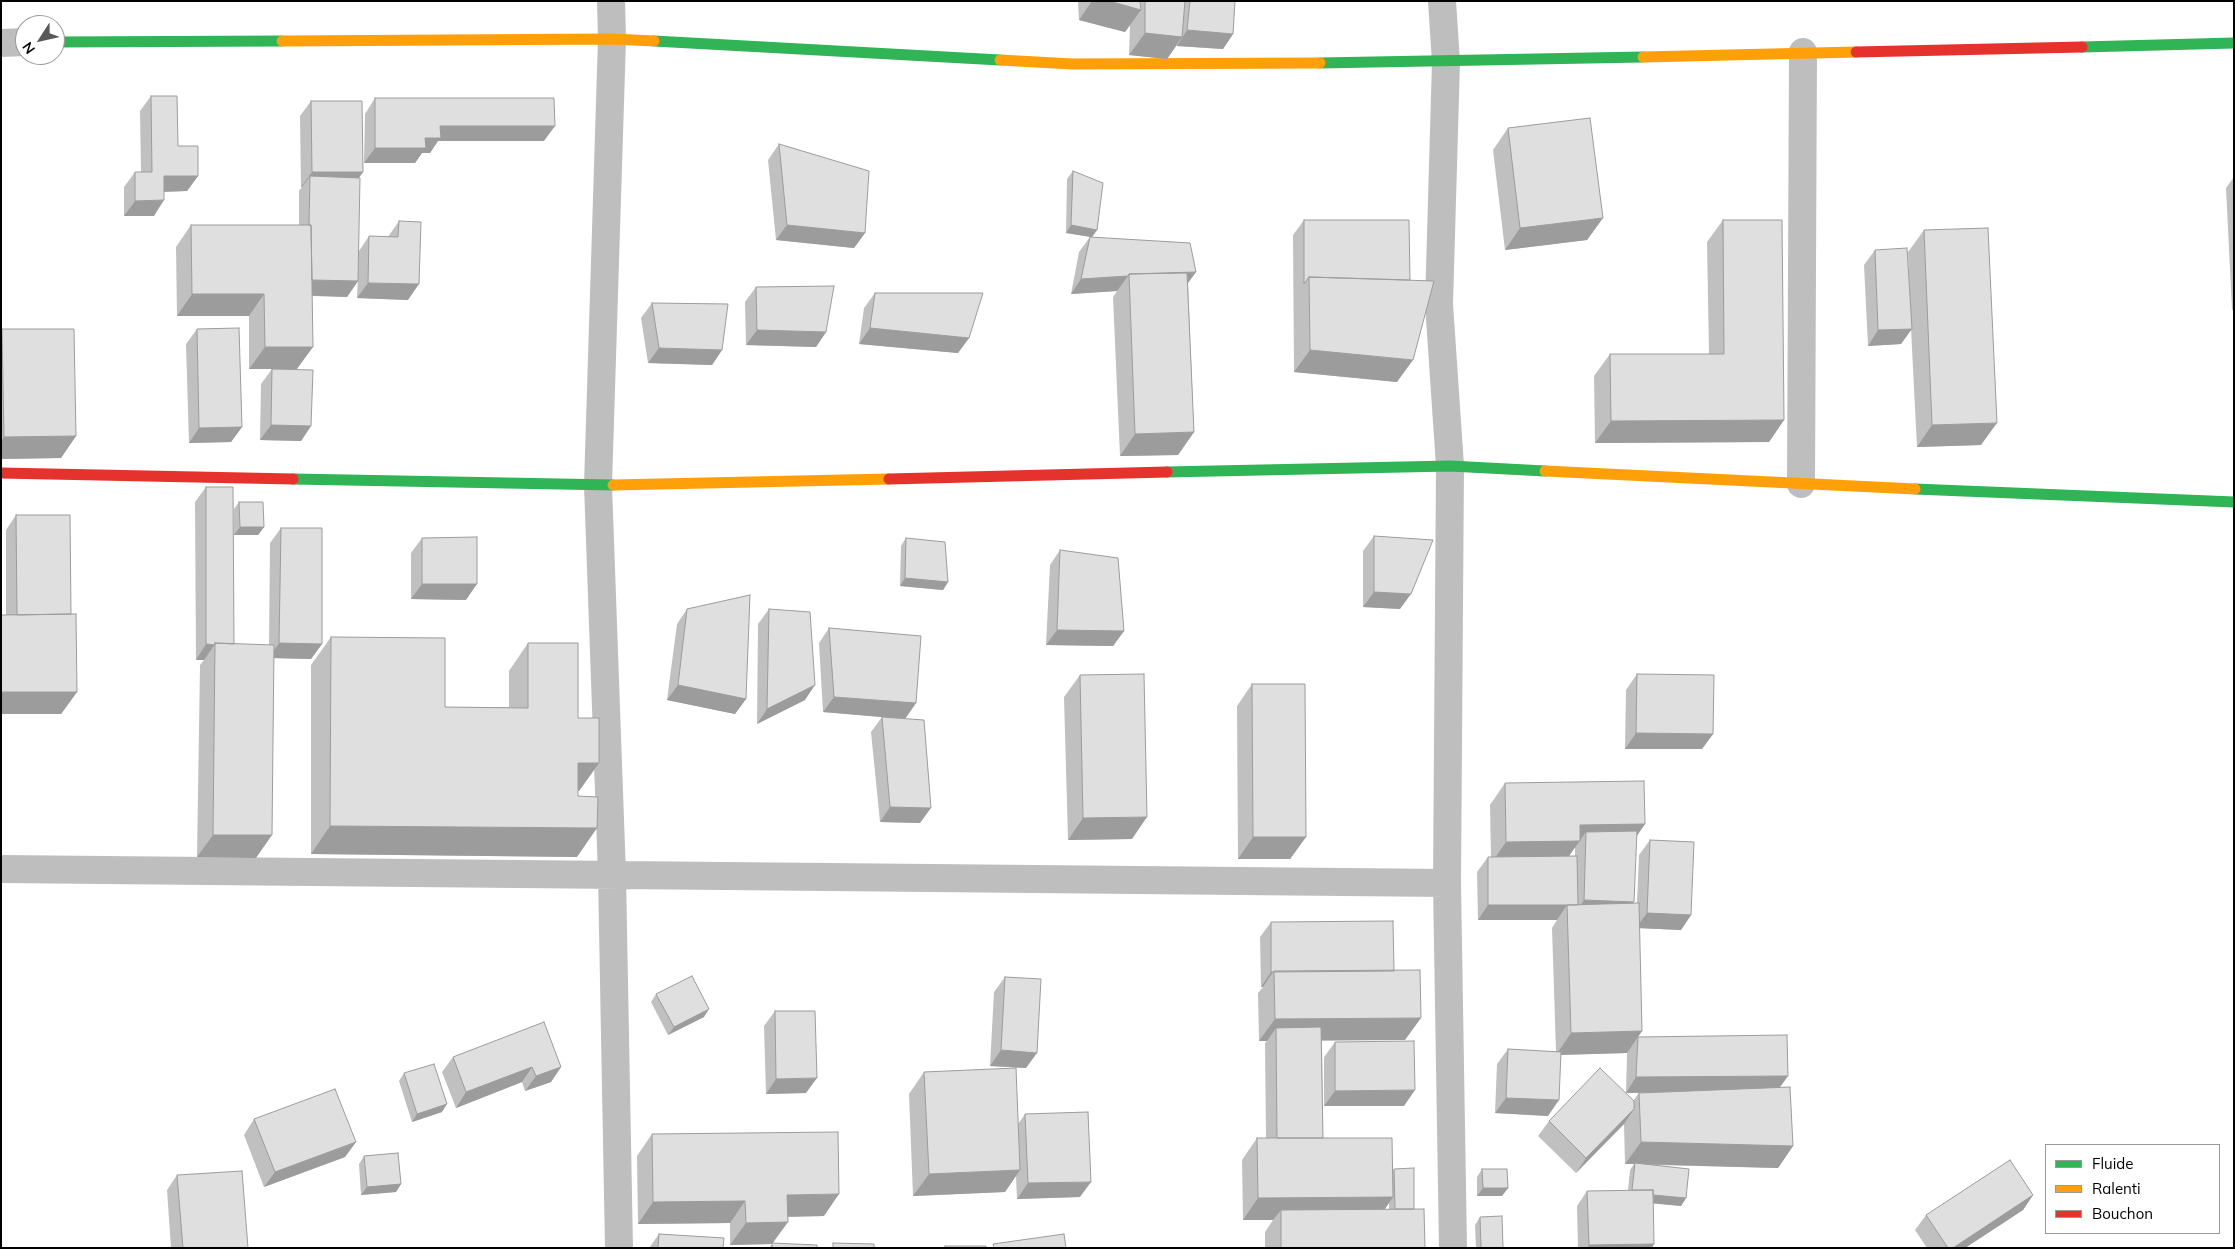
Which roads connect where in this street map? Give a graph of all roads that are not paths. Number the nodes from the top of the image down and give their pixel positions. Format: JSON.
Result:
{"nodes":[{"id":1,"x":611,"y":1,"type":"edge"},
{"id":2,"x":1442,"y":1,"type":"edge"},
{"id":3,"x":612,"y":39,"type":"junction"},
{"id":4,"x":1,"y":42,"type":"edge"},
{"id":5,"x":15,"y":42,"type":"edge"},
{"id":6,"x":65,"y":42,"type":"edge"},
{"id":7,"x":2234,"y":43,"type":"edge"},
{"id":8,"x":1803,"y":52,"type":"junction"},
{"id":9,"x":1446,"y":62,"type":"junction"},
{"id":10,"x":1450,"y":466,"type":"junction"},
{"id":11,"x":1,"y":473,"type":"edge"},
{"id":12,"x":1801,"y":484,"type":"junction"},
{"id":13,"x":598,"y":485,"type":"junction"},
{"id":14,"x":2234,"y":502,"type":"edge"},
{"id":15,"x":1,"y":869,"type":"edge"},
{"id":16,"x":612,"y":874,"type":"junction"},
{"id":17,"x":1447,"y":883,"type":"junction"},
{"id":18,"x":619,"y":1248,"type":"edge"},
{"id":19,"x":1452,"y":1248,"type":"edge"}],
"edges":[{"from":1,"to":3,"type":"street"},
{"from":2,"to":9,"type":"street"},
{"from":3,"to":6,"type":"street"},
{"from":3,"to":9,"type":"street"},
{"from":3,"to":13,"type":"street"},
{"from":4,"to":5,"type":"street"},
{"from":7,"to":8,"type":"street"},
{"from":8,"to":9,"type":"street"},
{"from":8,"to":12,"type":"street"},
{"from":9,"to":10,"type":"street"},
{"from":10,"to":12,"type":"street"},
{"from":10,"to":13,"type":"street"},
{"from":10,"to":17,"type":"street"},
{"from":11,"to":13,"type":"street"},
{"from":12,"to":14,"type":"street"},
{"from":13,"to":16,"type":"street"},
{"from":15,"to":16,"type":"street"},
{"from":16,"to":17,"type":"street"},
{"from":16,"to":18,"type":"street"},
{"from":17,"to":19,"type":"street"}]}
